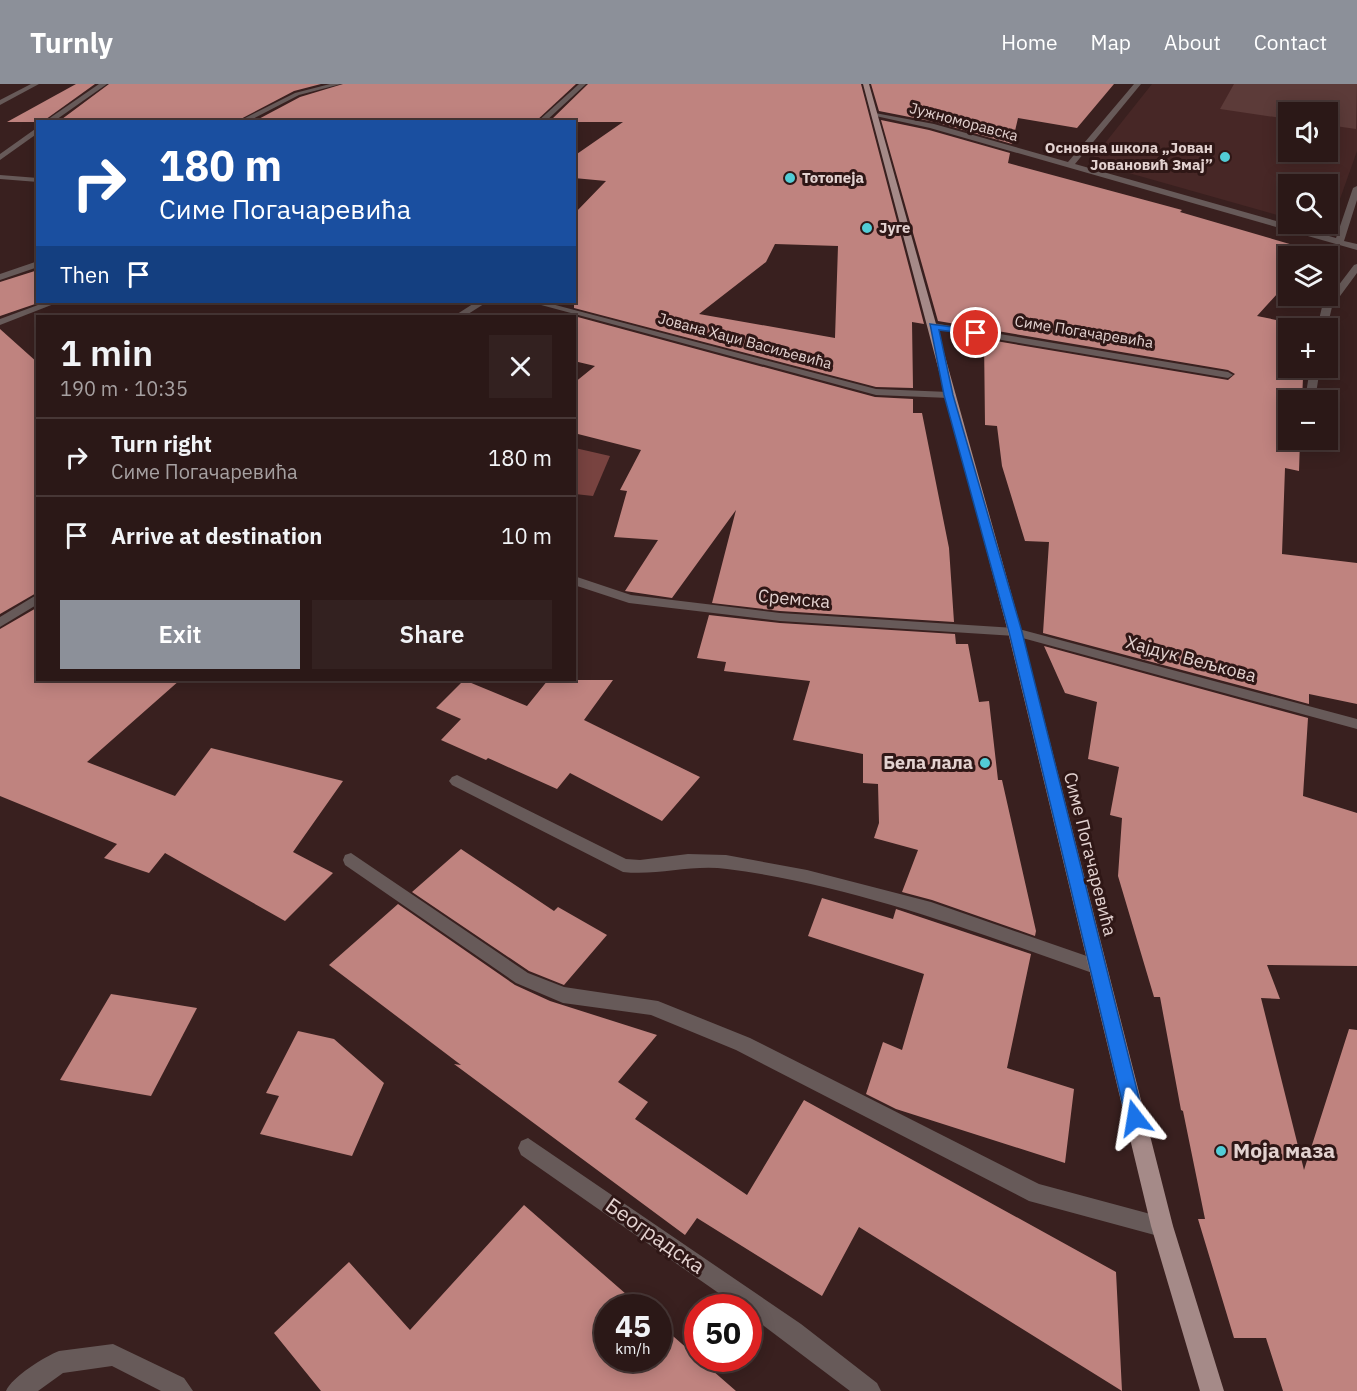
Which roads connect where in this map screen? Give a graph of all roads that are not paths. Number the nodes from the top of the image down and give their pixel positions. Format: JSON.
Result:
{"nodes":[{"id":1,"x":36,"y":84,"type":"edge"},
{"id":2,"x":104,"y":84,"type":"edge"},
{"id":3,"x":338,"y":84,"type":"edge"},
{"id":4,"x":583,"y":84,"type":"edge"},
{"id":5,"x":866,"y":84,"type":"edge"},
{"id":6,"x":1138,"y":84,"type":"edge"},
{"id":7,"x":0,"y":104,"type":"edge"},
{"id":8,"x":875,"y":116,"type":"junction"},
{"id":9,"x":50,"y":120,"type":"edge"},
{"id":10,"x":244,"y":120,"type":"edge"},
{"id":11,"x":542,"y":120,"type":"edge"},
{"id":12,"x":36,"y":131,"type":"edge"},
{"id":13,"x":0,"y":158,"type":"edge"},
{"id":14,"x":1070,"y":165,"type":"junction"},
{"id":15,"x":0,"y":177,"type":"edge"},
{"id":16,"x":36,"y":180,"type":"edge"},
{"id":17,"x":1357,"y":188,"type":"edge"},
{"id":18,"x":1339,"y":242,"type":"junction"},
{"id":19,"x":1357,"y":247,"type":"edge"},
{"id":20,"x":36,"y":265,"type":"edge"},
{"id":21,"x":1357,"y":267,"type":"edge"},
{"id":22,"x":0,"y":277,"type":"edge"},
{"id":23,"x":51,"y":303,"type":"edge"},
{"id":24,"x":480,"y":303,"type":"edge"},
{"id":25,"x":539,"y":303,"type":"edge"},
{"id":26,"x":461,"y":315,"type":"edge"},
{"id":27,"x":1324,"y":318,"type":"edge"},
{"id":28,"x":0,"y":322,"type":"edge"},
{"id":29,"x":933,"y":326,"type":"junction"},
{"id":30,"x":1228,"y":375,"type":"dead end"},
{"id":31,"x":949,"y":395,"type":"junction"},
{"id":32,"x":576,"y":581,"type":"edge"},
{"id":33,"x":36,"y":599,"type":"edge"},
{"id":34,"x":0,"y":623,"type":"edge"},
{"id":35,"x":1015,"y":632,"type":"junction"},
{"id":36,"x":1357,"y":724,"type":"edge"},
{"id":37,"x":457,"y":781,"type":"dead end"},
{"id":38,"x":351,"y":860,"type":"dead end"},
{"id":39,"x":1098,"y":967,"type":"junction"},
{"id":40,"x":528,"y":1148,"type":"dead end"},
{"id":41,"x":1162,"y":1226,"type":"junction"},
{"id":42,"x":18,"y":1391,"type":"edge"},
{"id":43,"x":180,"y":1391,"type":"edge"},
{"id":44,"x":869,"y":1391,"type":"edge"},
{"id":45,"x":1212,"y":1391,"type":"edge"}],
"edges":[{"from":1,"to":7,"type":"street"},
{"from":2,"to":9,"type":"street"},
{"from":3,"to":10,"type":"street"},
{"from":4,"to":11,"type":"street"},
{"from":5,"to":8,"type":"main road","name":"Симе Погачаревића"},
{"from":6,"to":14,"type":"street"},
{"from":8,"to":14,"type":"street","name":"Јужноморавска"},
{"from":8,"to":29,"type":"main road","name":"Симе Погачаревића"},
{"from":12,"to":13,"type":"street"},
{"from":14,"to":18,"type":"street","name":"Јужноморавска"},
{"from":15,"to":16,"type":"street"},
{"from":17,"to":18,"type":"street"},
{"from":18,"to":19,"type":"street","name":"Јужноморавска"},
{"from":20,"to":22,"type":"street"},
{"from":21,"to":27,"type":"street"},
{"from":23,"to":28,"type":"street"},
{"from":24,"to":26,"type":"street"},
{"from":25,"to":31,"type":"street","name":"Јована Хаџи Васиљевића"},
{"from":29,"to":30,"type":"street","name":"Симе Погачаревића"},
{"from":29,"to":31,"type":"main road","name":"Симе Погачаревића"},
{"from":31,"to":35,"type":"main road","name":"Симе Погачаревића"},
{"from":32,"to":35,"type":"street","name":"Сремска"},
{"from":33,"to":34,"type":"street"},
{"from":35,"to":36,"type":"street","name":"Хајдук Вељкова"},
{"from":35,"to":39,"type":"main road","name":"Симе Погачаревића"},
{"from":37,"to":39,"type":"street"},
{"from":38,"to":41,"type":"street"},
{"from":39,"to":41,"type":"main road","name":"Симе Погачаревића"},
{"from":40,"to":44,"type":"street","name":"Београдска"},
{"from":41,"to":45,"type":"main road","name":"Симе Погачаревића"},
{"from":42,"to":43,"type":"street"}]}
